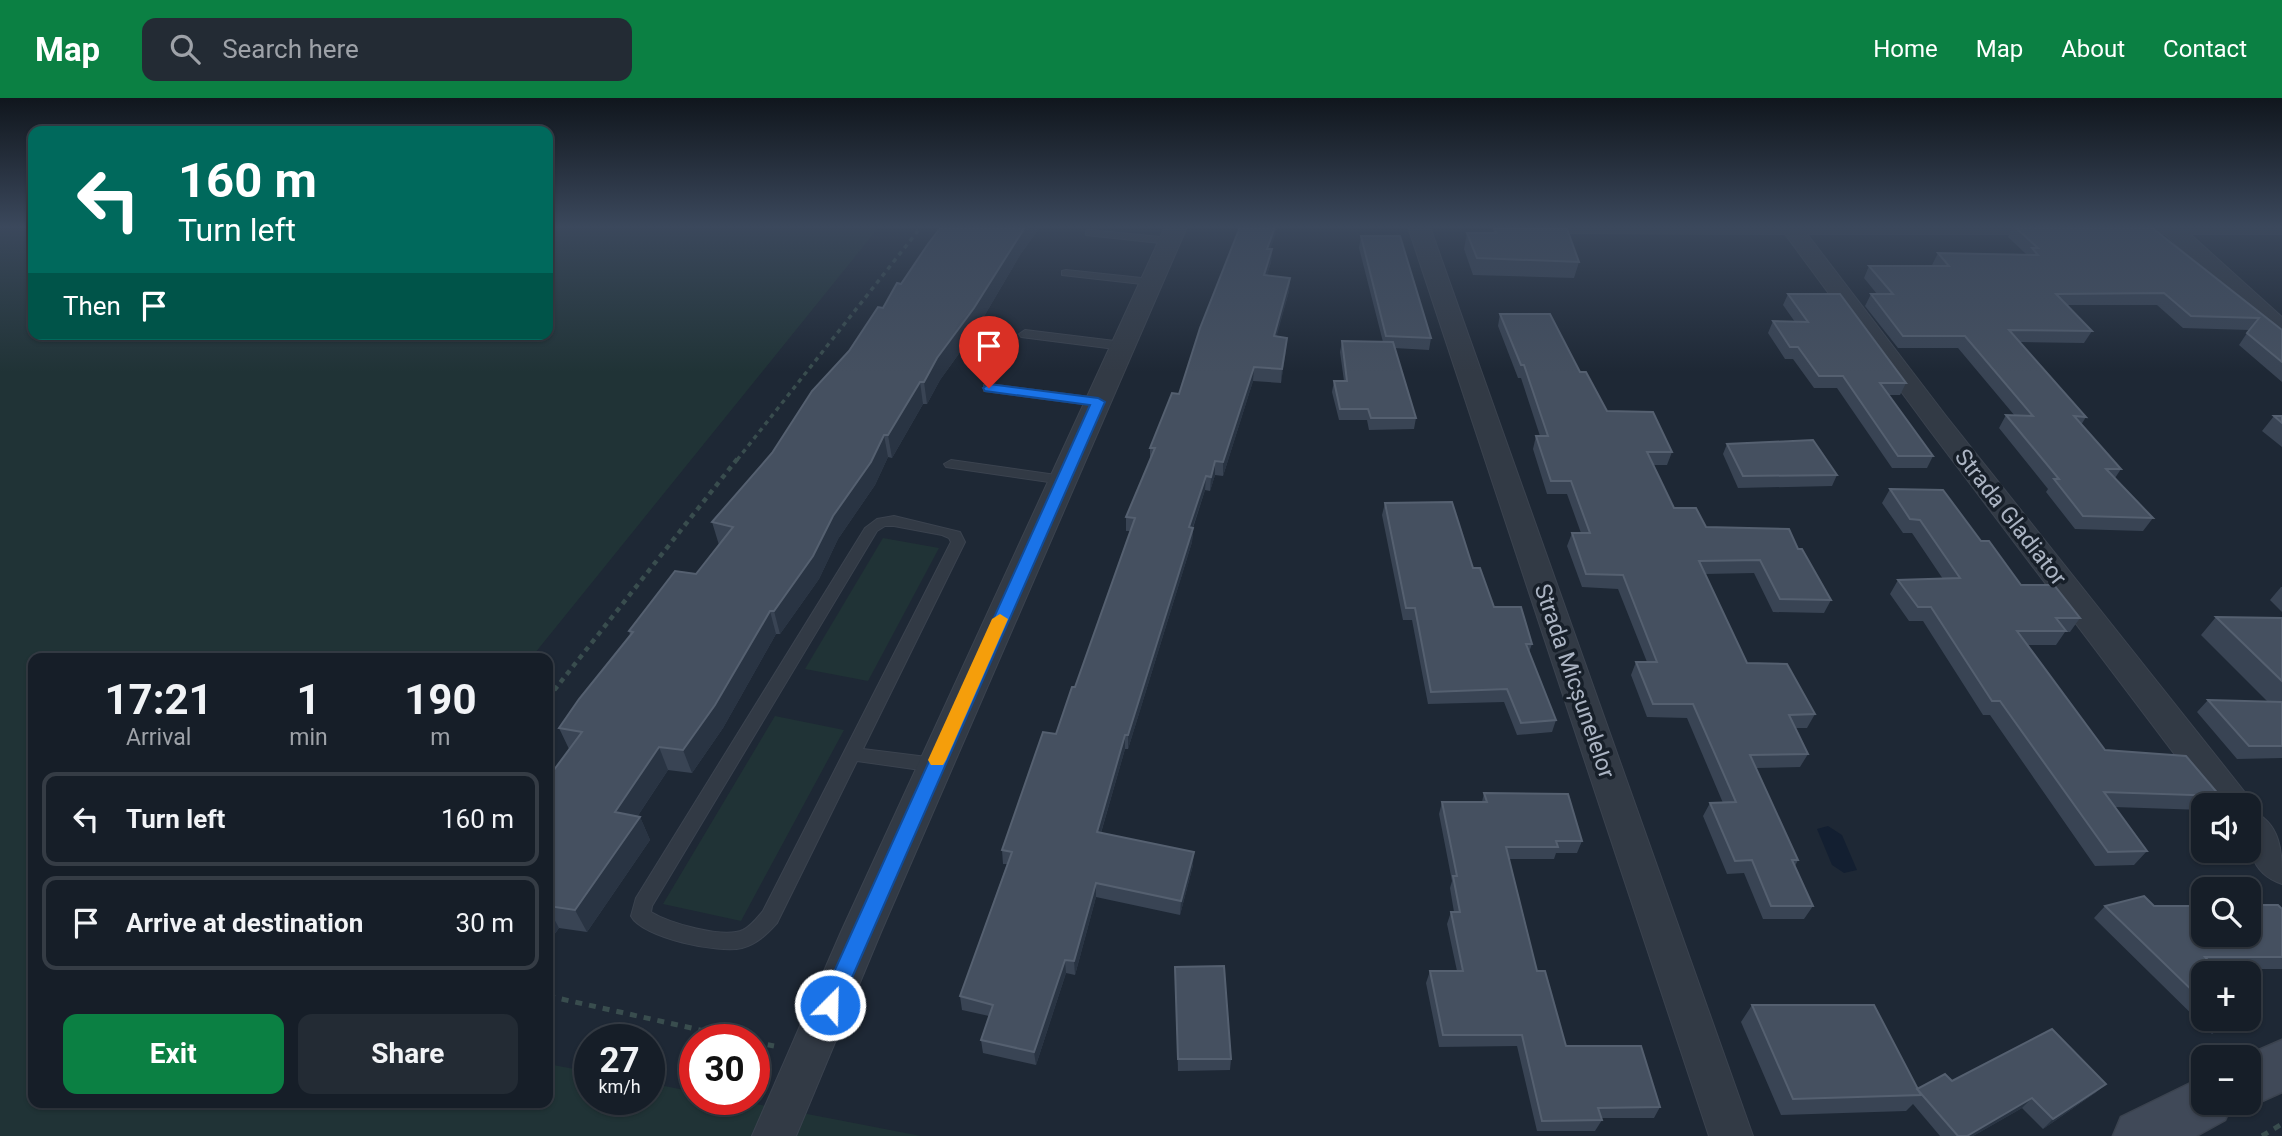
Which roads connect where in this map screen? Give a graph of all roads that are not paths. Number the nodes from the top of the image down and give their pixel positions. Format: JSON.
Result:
{"nodes":[{"id":1,"x":1081,"y":275,"type":"edge"},
{"id":2,"x":1154,"y":275,"type":"edge"},
{"id":3,"x":1436,"y":275,"type":"edge"},
{"id":4,"x":1828,"y":275,"type":"edge"},
{"id":5,"x":2221,"y":275,"type":"edge"},
{"id":6,"x":1151,"y":282,"type":"junction"},
{"id":7,"x":2256,"y":308,"type":"junction"},
{"id":8,"x":2282,"y":308,"type":"edge"},
{"id":9,"x":2282,"y":330,"type":"edge"},
{"id":10,"x":1025,"y":334,"type":"dead end"},
{"id":11,"x":1123,"y":346,"type":"junction"},
{"id":12,"x":989,"y":388,"type":"dead end"},
{"id":13,"x":1098,"y":402,"type":"junction"},
{"id":14,"x":951,"y":464,"type":"dead end"},
{"id":15,"x":1063,"y":480,"type":"junction"},
{"id":16,"x":852,"y":754,"type":"junction"},
{"id":17,"x":935,"y":765,"type":"junction"},
{"id":18,"x":2225,"y":793,"type":"edge"},
{"id":19,"x":2261,"y":841,"type":"edge"},
{"id":20,"x":2282,"y":868,"type":"edge"},
{"id":21,"x":2282,"y":1065,"type":"edge"},
{"id":22,"x":2261,"y":1075,"type":"edge"},
{"id":23,"x":2191,"y":1110,"type":"edge"},
{"id":24,"x":774,"y":1136,"type":"edge"},
{"id":25,"x":1731,"y":1136,"type":"edge"},
{"id":26,"x":2140,"y":1136,"type":"edge"}],
"edges":[{"from":1,"to":6,"type":"lane"},
{"from":2,"to":6,"type":"street"},
{"from":3,"to":25,"type":"street","name":"Strada Micșunelelor"},
{"from":4,"to":18,"type":"street","name":"Strada Gladiator"},
{"from":5,"to":7,"type":"street"},
{"from":6,"to":11,"type":"street"},
{"from":7,"to":8,"type":"street"},
{"from":7,"to":9,"type":"street"},
{"from":10,"to":11,"type":"lane"},
{"from":11,"to":13,"type":"street"},
{"from":12,"to":13,"type":"lane"},
{"from":13,"to":15,"type":"street"},
{"from":14,"to":15,"type":"lane"},
{"from":15,"to":17,"type":"street"},
{"from":16,"to":16,"type":"lane"},
{"from":16,"to":17,"type":"lane"},
{"from":17,"to":24,"type":"street"},
{"from":19,"to":20,"type":"street"},
{"from":21,"to":22,"type":"main road"},
{"from":23,"to":26,"type":"main road"}]}
